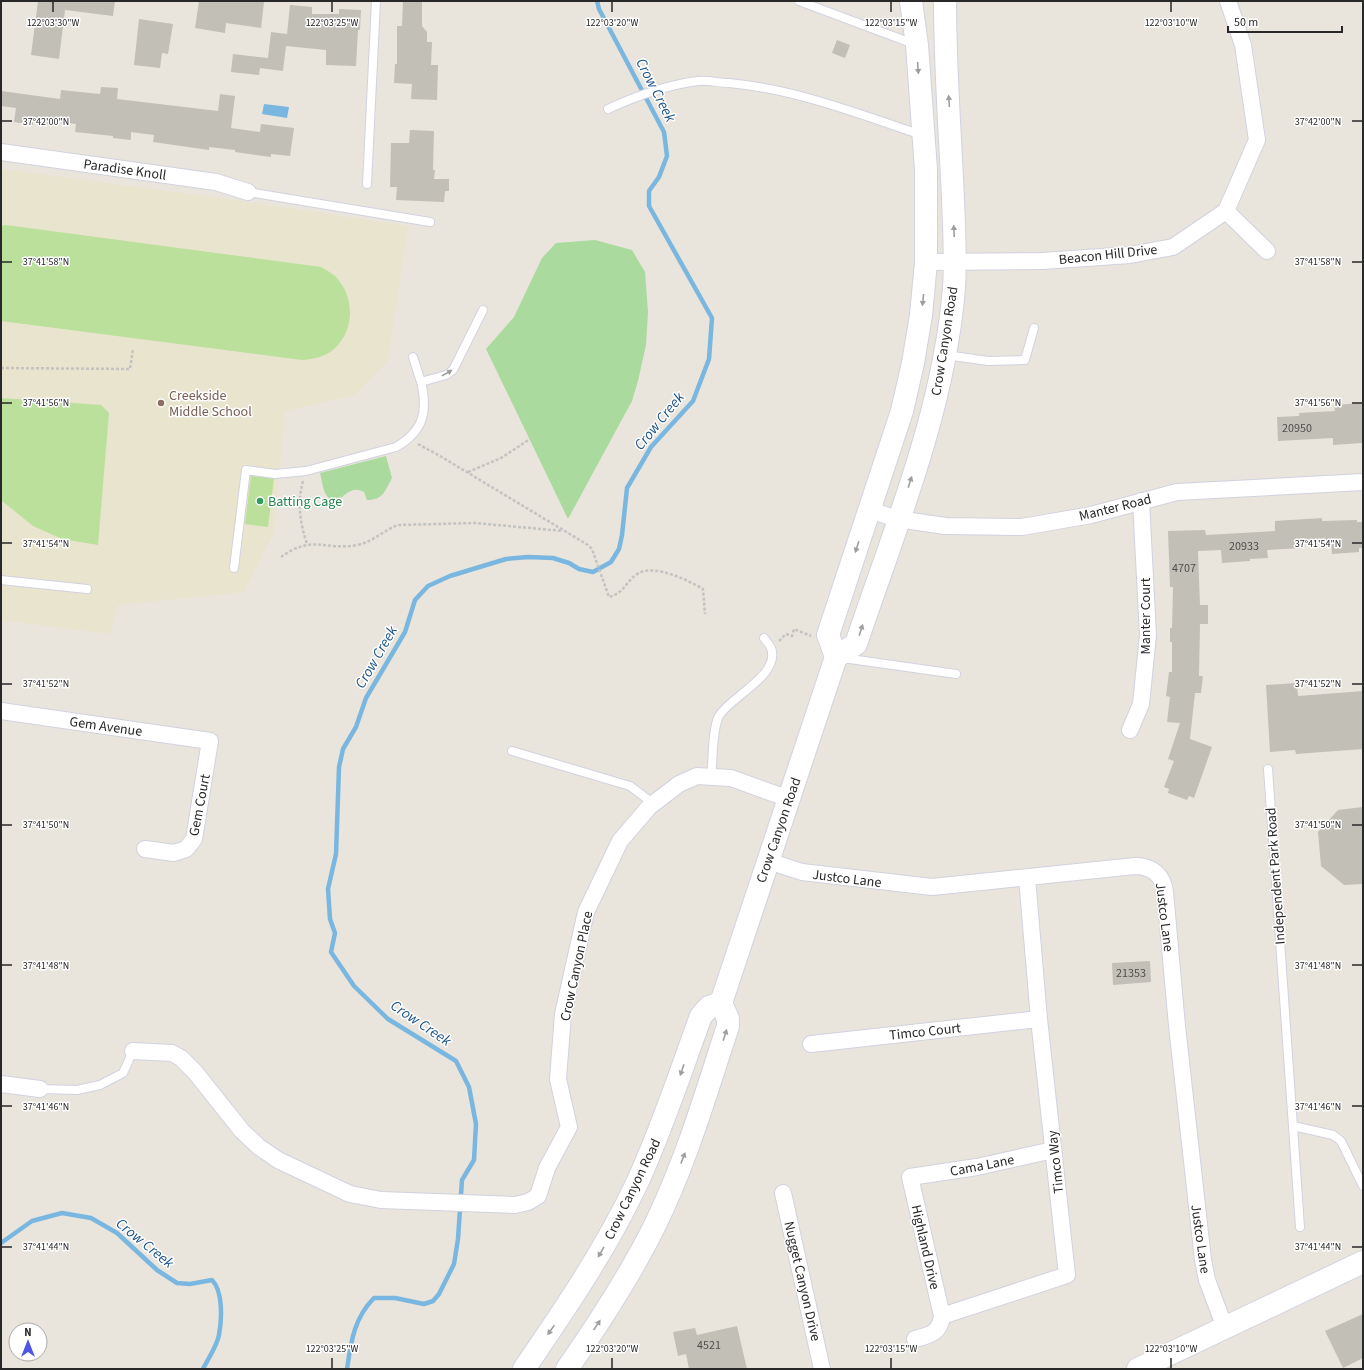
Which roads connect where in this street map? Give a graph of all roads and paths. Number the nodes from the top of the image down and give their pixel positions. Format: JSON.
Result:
{"nodes":[{"id":1,"x":376,"y":1,"type":"edge"},
{"id":2,"x":799,"y":1,"type":"edge"},
{"id":3,"x":911,"y":1,"type":"edge"},
{"id":4,"x":945,"y":1,"type":"edge"},
{"id":5,"x":1228,"y":1,"type":"edge"},
{"id":6,"x":917,"y":45,"type":"junction"},
{"id":7,"x":608,"y":109,"type":"dead end"},
{"id":8,"x":923,"y":135,"type":"junction"},
{"id":9,"x":1,"y":152,"type":"edge"},
{"id":10,"x":367,"y":184,"type":"dead end"},
{"id":11,"x":248,"y":192,"type":"joint"},
{"id":12,"x":1226,"y":212,"type":"junction"},
{"id":13,"x":430,"y":222,"type":"dead end"},
{"id":14,"x":1267,"y":251,"type":"dead end"},
{"id":15,"x":926,"y":262,"type":"junction"},
{"id":16,"x":955,"y":263,"type":"junction"},
{"id":17,"x":483,"y":310,"type":"dead end"},
{"id":18,"x":1034,"y":328,"type":"dead end"},
{"id":19,"x":133,"y":349,"type":"dead end"},
{"id":20,"x":945,"y":355,"type":"junction"},
{"id":21,"x":413,"y":357,"type":"dead end"},
{"id":22,"x":1,"y":368,"type":"edge"},
{"id":23,"x":421,"y":382,"type":"junction"},
{"id":24,"x":408,"y":440,"type":"junction"},
{"id":25,"x":530,"y":440,"type":"dead end"},
{"id":26,"x":306,"y":471,"type":"junction"},
{"id":27,"x":468,"y":472,"type":"junction"},
{"id":28,"x":1363,"y":482,"type":"edge"},
{"id":29,"x":1141,"y":501,"type":"junction"},
{"id":30,"x":869,"y":510,"type":"junction"},
{"id":31,"x":898,"y":518,"type":"junction"},
{"id":32,"x":565,"y":531,"type":"junction"},
{"id":33,"x":307,"y":544,"type":"junction"},
{"id":34,"x":281,"y":557,"type":"dead end"},
{"id":35,"x":234,"y":568,"type":"dead end"},
{"id":36,"x":1,"y":580,"type":"edge"},
{"id":37,"x":87,"y":589,"type":"dead end"},
{"id":38,"x":706,"y":614,"type":"dead end"},
{"id":39,"x":764,"y":638,"type":"dead end"},
{"id":40,"x":771,"y":649,"type":"junction"},
{"id":41,"x":833,"y":650,"type":"junction"},
{"id":42,"x":956,"y":674,"type":"dead end"},
{"id":43,"x":1,"y":711,"type":"edge"},
{"id":44,"x":1130,"y":730,"type":"dead end"},
{"id":45,"x":210,"y":741,"type":"joint"},
{"id":46,"x":512,"y":751,"type":"dead end"},
{"id":47,"x":1268,"y":769,"type":"dead end"},
{"id":48,"x":712,"y":777,"type":"junction"},
{"id":49,"x":789,"y":799,"type":"junction"},
{"id":50,"x":654,"y":804,"type":"junction"},
{"id":51,"x":145,"y":849,"type":"dead end"},
{"id":52,"x":768,"y":861,"type":"junction"},
{"id":53,"x":1027,"y":878,"type":"junction"},
{"id":54,"x":720,"y":1003,"type":"junction"},
{"id":55,"x":1039,"y":1019,"type":"junction"},
{"id":56,"x":811,"y":1044,"type":"dead end"},
{"id":57,"x":133,"y":1051,"type":"joint"},
{"id":58,"x":7,"y":1084,"type":"edge"},
{"id":59,"x":40,"y":1088,"type":"joint"},
{"id":60,"x":1293,"y":1126,"type":"junction"},
{"id":61,"x":1054,"y":1150,"type":"junction"},
{"id":62,"x":910,"y":1177,"type":"joint"},
{"id":63,"x":1363,"y":1186,"type":"edge"},
{"id":64,"x":783,"y":1193,"type":"dead end"},
{"id":65,"x":1300,"y":1227,"type":"dead end"},
{"id":66,"x":1363,"y":1262,"type":"edge"},
{"id":67,"x":942,"y":1316,"type":"junction"},
{"id":68,"x":1225,"y":1328,"type":"junction"},
{"id":69,"x":915,"y":1339,"type":"dead end"},
{"id":70,"x":524,"y":1369,"type":"edge"},
{"id":71,"x":567,"y":1369,"type":"edge"},
{"id":72,"x":822,"y":1369,"type":"edge"},
{"id":73,"x":1138,"y":1369,"type":"edge"}],
"edges":[{"from":1,"to":10,"type":"lane"},
{"from":2,"to":6,"type":"lane"},
{"from":3,"to":6,"type":"main road","name":"Crow Canyon Road"},
{"from":16,"to":4,"type":"main road","name":"Crow Canyon Road","one_way":true},
{"from":5,"to":12,"type":"street"},
{"from":6,"to":8,"type":"main road","name":"Crow Canyon Road","one_way":true},
{"from":7,"to":8,"type":"lane"},
{"from":8,"to":15,"type":"main road","name":"Crow Canyon Road"},
{"from":9,"to":11,"type":"street","name":"Paradise Knoll"},
{"from":11,"to":13,"type":"lane"},
{"from":12,"to":14,"type":"street"},
{"from":12,"to":16,"type":"street","name":"Beacon Hill Drive"},
{"from":15,"to":16,"type":"street","name":"Beacon Hill Drive"},
{"from":15,"to":30,"type":"main road","name":"Crow Canyon Road","one_way":true},
{"from":16,"to":20,"type":"main road","name":"Crow Canyon Road"},
{"from":23,"to":17,"type":"lane","one_way":true},
{"from":18,"to":20,"type":"lane"},
{"from":19,"to":22,"type":"path"},
{"from":31,"to":20,"type":"main road","name":"Crow Canyon Road","one_way":true},
{"from":21,"to":23,"type":"lane"},
{"from":23,"to":24,"type":"lane"},
{"from":24,"to":26,"type":"lane"},
{"from":24,"to":27,"type":"path"},
{"from":25,"to":27,"type":"path"},
{"from":26,"to":33,"type":"path"},
{"from":26,"to":35,"type":"lane"},
{"from":27,"to":32,"type":"path"},
{"from":28,"to":29,"type":"street","name":"Manter Road"},
{"from":29,"to":31,"type":"street","name":"Manter Road"},
{"from":29,"to":44,"type":"street","name":"Manter Court"},
{"from":30,"to":31,"type":"street","name":"Manter Road"},
{"from":30,"to":41,"type":"main road","name":"Crow Canyon Road","one_way":true},
{"from":41,"to":31,"type":"main road","name":"Crow Canyon Road","one_way":true},
{"from":32,"to":33,"type":"path"},
{"from":32,"to":38,"type":"path"},
{"from":33,"to":34,"type":"path"},
{"from":36,"to":37,"type":"lane"},
{"from":39,"to":40,"type":"lane"},
{"from":40,"to":41,"type":"path"},
{"from":40,"to":48,"type":"lane"},
{"from":41,"to":42,"type":"lane"},
{"from":41,"to":49,"type":"main road","name":"Crow Canyon Road"},
{"from":43,"to":45,"type":"street","name":"Gem Avenue"},
{"from":45,"to":51,"type":"street","name":"Gem Court"},
{"from":46,"to":50,"type":"lane"},
{"from":47,"to":60,"type":"lane","name":"Independent Park Road"},
{"from":48,"to":49,"type":"street","name":"Crow Canyon Place"},
{"from":48,"to":50,"type":"street","name":"Crow Canyon Place"},
{"from":49,"to":52,"type":"main road","name":"Crow Canyon Road"},
{"from":50,"to":57,"type":"street","name":"Crow Canyon Place"},
{"from":52,"to":53,"type":"street","name":"Justco Lane"},
{"from":52,"to":54,"type":"main road","name":"Crow Canyon Road"},
{"from":53,"to":55,"type":"street","name":"Timco Way"},
{"from":53,"to":68,"type":"street","name":"Justco Lane"},
{"from":54,"to":70,"type":"main road","name":"Crow Canyon Road","one_way":true},
{"from":71,"to":54,"type":"main road","one_way":true},
{"from":55,"to":56,"type":"street","name":"Timco Court"},
{"from":55,"to":61,"type":"street","name":"Timco Way"},
{"from":57,"to":59,"type":"lane"},
{"from":58,"to":59,"type":"street"},
{"from":60,"to":63,"type":"lane"},
{"from":60,"to":65,"type":"lane","name":"Independent Park Road"},
{"from":61,"to":62,"type":"street","name":"Cama Lane"},
{"from":61,"to":67,"type":"street","name":"Timco Way"},
{"from":62,"to":67,"type":"street","name":"Highland Drive"},
{"from":64,"to":72,"type":"street","name":"Nugget Canyon Drive"},
{"from":66,"to":68,"type":"main road"},
{"from":67,"to":69,"type":"street"},
{"from":68,"to":73,"type":"main road"}]}
